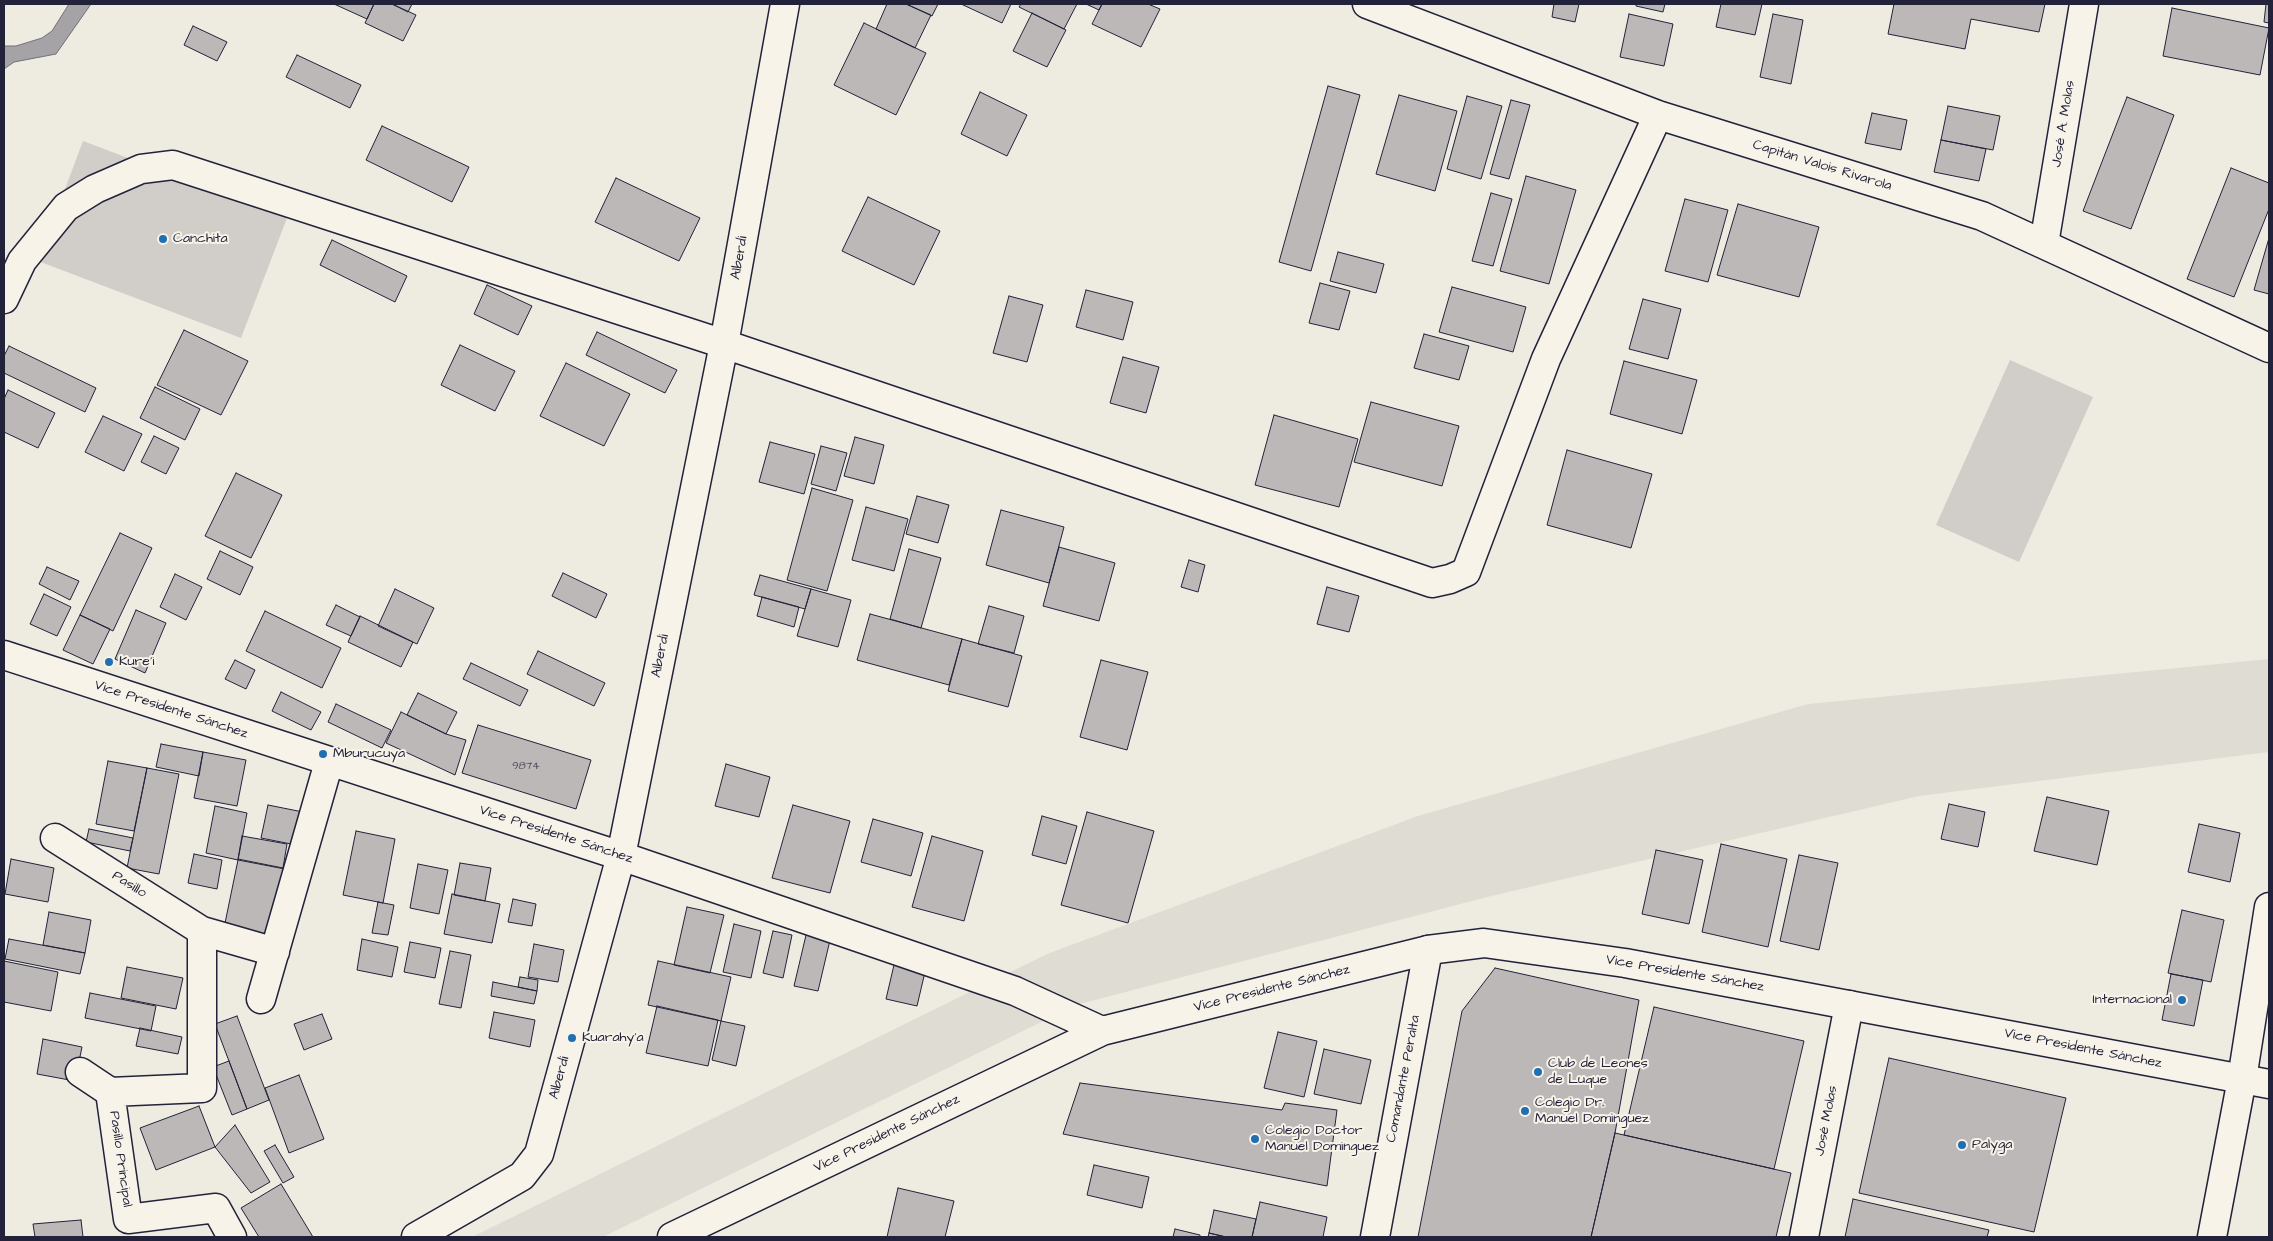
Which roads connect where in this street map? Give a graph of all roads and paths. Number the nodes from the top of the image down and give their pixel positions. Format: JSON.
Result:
{"nodes":[{"id":1,"x":786,"y":4,"type":"edge"},
{"id":2,"x":1367,"y":4,"type":"edge"},
{"id":3,"x":2084,"y":4,"type":"edge"},
{"id":4,"x":1658,"y":115,"type":"junction"},
{"id":5,"x":2044,"y":244,"type":"junction"},
{"id":6,"x":4,"y":299,"type":"edge"},
{"id":7,"x":724,"y":344,"type":"junction"},
{"id":8,"x":2269,"y":348,"type":"edge"},
{"id":9,"x":4,"y":655,"type":"edge"},
{"id":10,"x":329,"y":762,"type":"junction"},
{"id":11,"x":55,"y":838,"type":"dead end"},
{"id":12,"x":621,"y":856,"type":"junction"},
{"id":13,"x":2269,"y":907,"type":"edge"},
{"id":14,"x":202,"y":931,"type":"junction"},
{"id":15,"x":1428,"y":950,"type":"junction"},
{"id":16,"x":274,"y":952,"type":"junction"},
{"id":17,"x":261,"y":999,"type":"dead end"},
{"id":18,"x":1849,"y":1005,"type":"junction"},
{"id":19,"x":1102,"y":1031,"type":"junction"},
{"id":20,"x":80,"y":1072,"type":"dead end"},
{"id":21,"x":2242,"y":1079,"type":"junction"},
{"id":22,"x":2269,"y":1084,"type":"edge"},
{"id":23,"x":110,"y":1092,"type":"junction"},
{"id":24,"x":232,"y":1237,"type":"edge"},
{"id":25,"x":416,"y":1237,"type":"edge"},
{"id":26,"x":672,"y":1237,"type":"edge"},
{"id":27,"x":1375,"y":1237,"type":"edge"},
{"id":28,"x":1804,"y":1237,"type":"edge"},
{"id":29,"x":2212,"y":1237,"type":"edge"}],
"edges":[{"from":1,"to":7,"type":"street","name":"Alberdi"},
{"from":2,"to":4,"type":"street","name":"Capitán Valois Rivarola"},
{"from":3,"to":5,"type":"street","name":"José A. Molas"},
{"from":4,"to":5,"type":"street","name":"Capitán Valois Rivarola"},
{"from":4,"to":7,"type":"street"},
{"from":5,"to":8,"type":"street","name":"Capitán Valois Rivarola"},
{"from":6,"to":7,"type":"street"},
{"from":7,"to":12,"type":"street","name":"Alberdi"},
{"from":9,"to":10,"type":"street","name":"Vice Presidente Sánchez"},
{"from":10,"to":12,"type":"street","name":"Vice Presidente Sánchez"},
{"from":10,"to":16,"type":"street"},
{"from":11,"to":14,"type":"street","name":"Pasillo"},
{"from":12,"to":19,"type":"street","name":"Vice Presidente Sánchez"},
{"from":12,"to":25,"type":"street","name":"Alberdi"},
{"from":13,"to":21,"type":"street"},
{"from":14,"to":16,"type":"street"},
{"from":14,"to":23,"type":"street","name":"Pasillo Principal"},
{"from":15,"to":18,"type":"street","name":"Vice Presidente Sánchez"},
{"from":15,"to":19,"type":"street","name":"Vice Presidente Sánchez"},
{"from":15,"to":27,"type":"street","name":"Comandante Peralta"},
{"from":16,"to":17,"type":"street"},
{"from":18,"to":21,"type":"street","name":"Vice Presidente Sánchez"},
{"from":18,"to":28,"type":"street","name":"José Molas"},
{"from":19,"to":26,"type":"street","name":"Vice Presidente Sánchez"},
{"from":20,"to":23,"type":"street"},
{"from":21,"to":22,"type":"street","name":"Vice Presidente Sánchez"},
{"from":21,"to":29,"type":"street"},
{"from":23,"to":24,"type":"street","name":"Pasillo Principal"}]}
